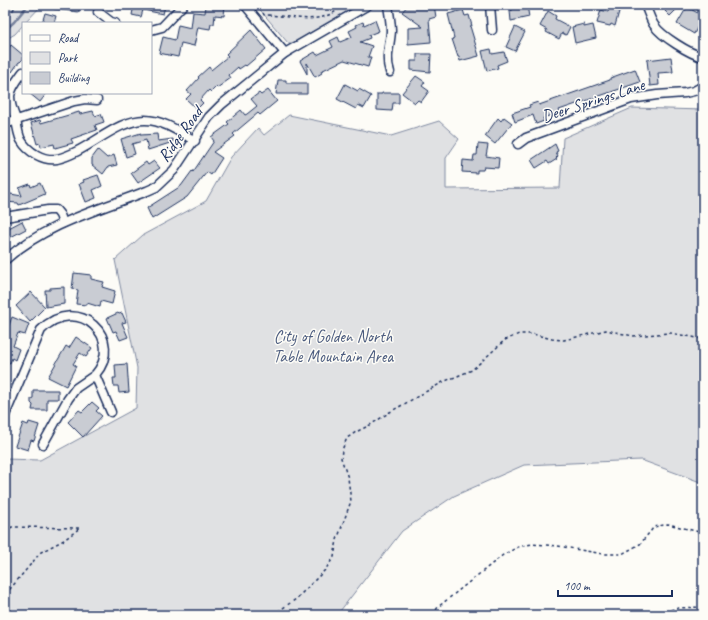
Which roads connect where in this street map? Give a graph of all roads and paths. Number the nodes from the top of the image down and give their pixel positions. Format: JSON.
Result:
{"nodes":[{"id":1,"x":17,"y":5,"type":"edge"},
{"id":2,"x":183,"y":5,"type":"edge"},
{"id":3,"x":245,"y":5,"type":"edge"},
{"id":4,"x":344,"y":5,"type":"edge"},
{"id":5,"x":368,"y":5,"type":"edge"},
{"id":6,"x":388,"y":5,"type":"edge"},
{"id":7,"x":490,"y":5,"type":"edge"},
{"id":8,"x":645,"y":5,"type":"edge"},
{"id":9,"x":260,"y":10,"type":"dead end"},
{"id":10,"x":98,"y":12,"type":"dead end"},
{"id":11,"x":5,"y":20,"type":"edge"},
{"id":12,"x":111,"y":22,"type":"edge"},
{"id":13,"x":152,"y":30,"type":"edge"},
{"id":14,"x":492,"y":30,"type":"dead end"},
{"id":15,"x":285,"y":53,"type":"junction"},
{"id":16,"x":703,"y":57,"type":"edge"},
{"id":17,"x":390,"y":72,"type":"dead end"},
{"id":18,"x":22,"y":73,"type":"edge"},
{"id":19,"x":703,"y":86,"type":"edge"},
{"id":20,"x":97,"y":100,"type":"dead end"},
{"id":21,"x":16,"y":120,"type":"junction"},
{"id":22,"x":5,"y":124,"type":"edge"},
{"id":23,"x":195,"y":141,"type":"junction"},
{"id":24,"x":518,"y":144,"type":"dead end"},
{"id":25,"x":5,"y":217,"type":"edge"},
{"id":26,"x":63,"y":223,"type":"junction"},
{"id":27,"x":5,"y":260,"type":"edge"},
{"id":28,"x":703,"y":339,"type":"edge"},
{"id":29,"x":95,"y":375,"type":"junction"},
{"id":30,"x":111,"y":412,"type":"dead end"},
{"id":31,"x":5,"y":415,"type":"edge"},
{"id":32,"x":43,"y":444,"type":"dead end"},
{"id":33,"x":5,"y":531,"type":"edge"},
{"id":34,"x":703,"y":533,"type":"edge"},
{"id":35,"x":5,"y":595,"type":"edge"},
{"id":36,"x":703,"y":607,"type":"edge"},
{"id":37,"x":273,"y":615,"type":"edge"},
{"id":38,"x":433,"y":615,"type":"edge"},
{"id":39,"x":647,"y":615,"type":"edge"}],
"edges":[{"from":1,"to":11,"type":"path"},
{"from":2,"to":13,"type":"street"},
{"from":3,"to":15,"type":"street"},
{"from":4,"to":9,"type":"path"},
{"from":5,"to":15,"type":"street","name":"Ridge Road"},
{"from":6,"to":17,"type":"street"},
{"from":7,"to":14,"type":"street"},
{"from":8,"to":16,"type":"street"},
{"from":10,"to":12,"type":"street"},
{"from":15,"to":23,"type":"street","name":"Ridge Road"},
{"from":18,"to":21,"type":"street"},
{"from":19,"to":24,"type":"street","name":"Deer Springs Lane"},
{"from":20,"to":21,"type":"street"},
{"from":21,"to":22,"type":"street"},
{"from":21,"to":23,"type":"street"},
{"from":23,"to":26,"type":"street","name":"Ridge Road"},
{"from":25,"to":26,"type":"street"},
{"from":26,"to":27,"type":"street","name":"Ridge Road"},
{"from":28,"to":37,"type":"path"},
{"from":29,"to":30,"type":"street"},
{"from":29,"to":31,"type":"street"},
{"from":29,"to":32,"type":"street"},
{"from":33,"to":35,"type":"path"},
{"from":34,"to":38,"type":"path"},
{"from":36,"to":39,"type":"path"}]}
